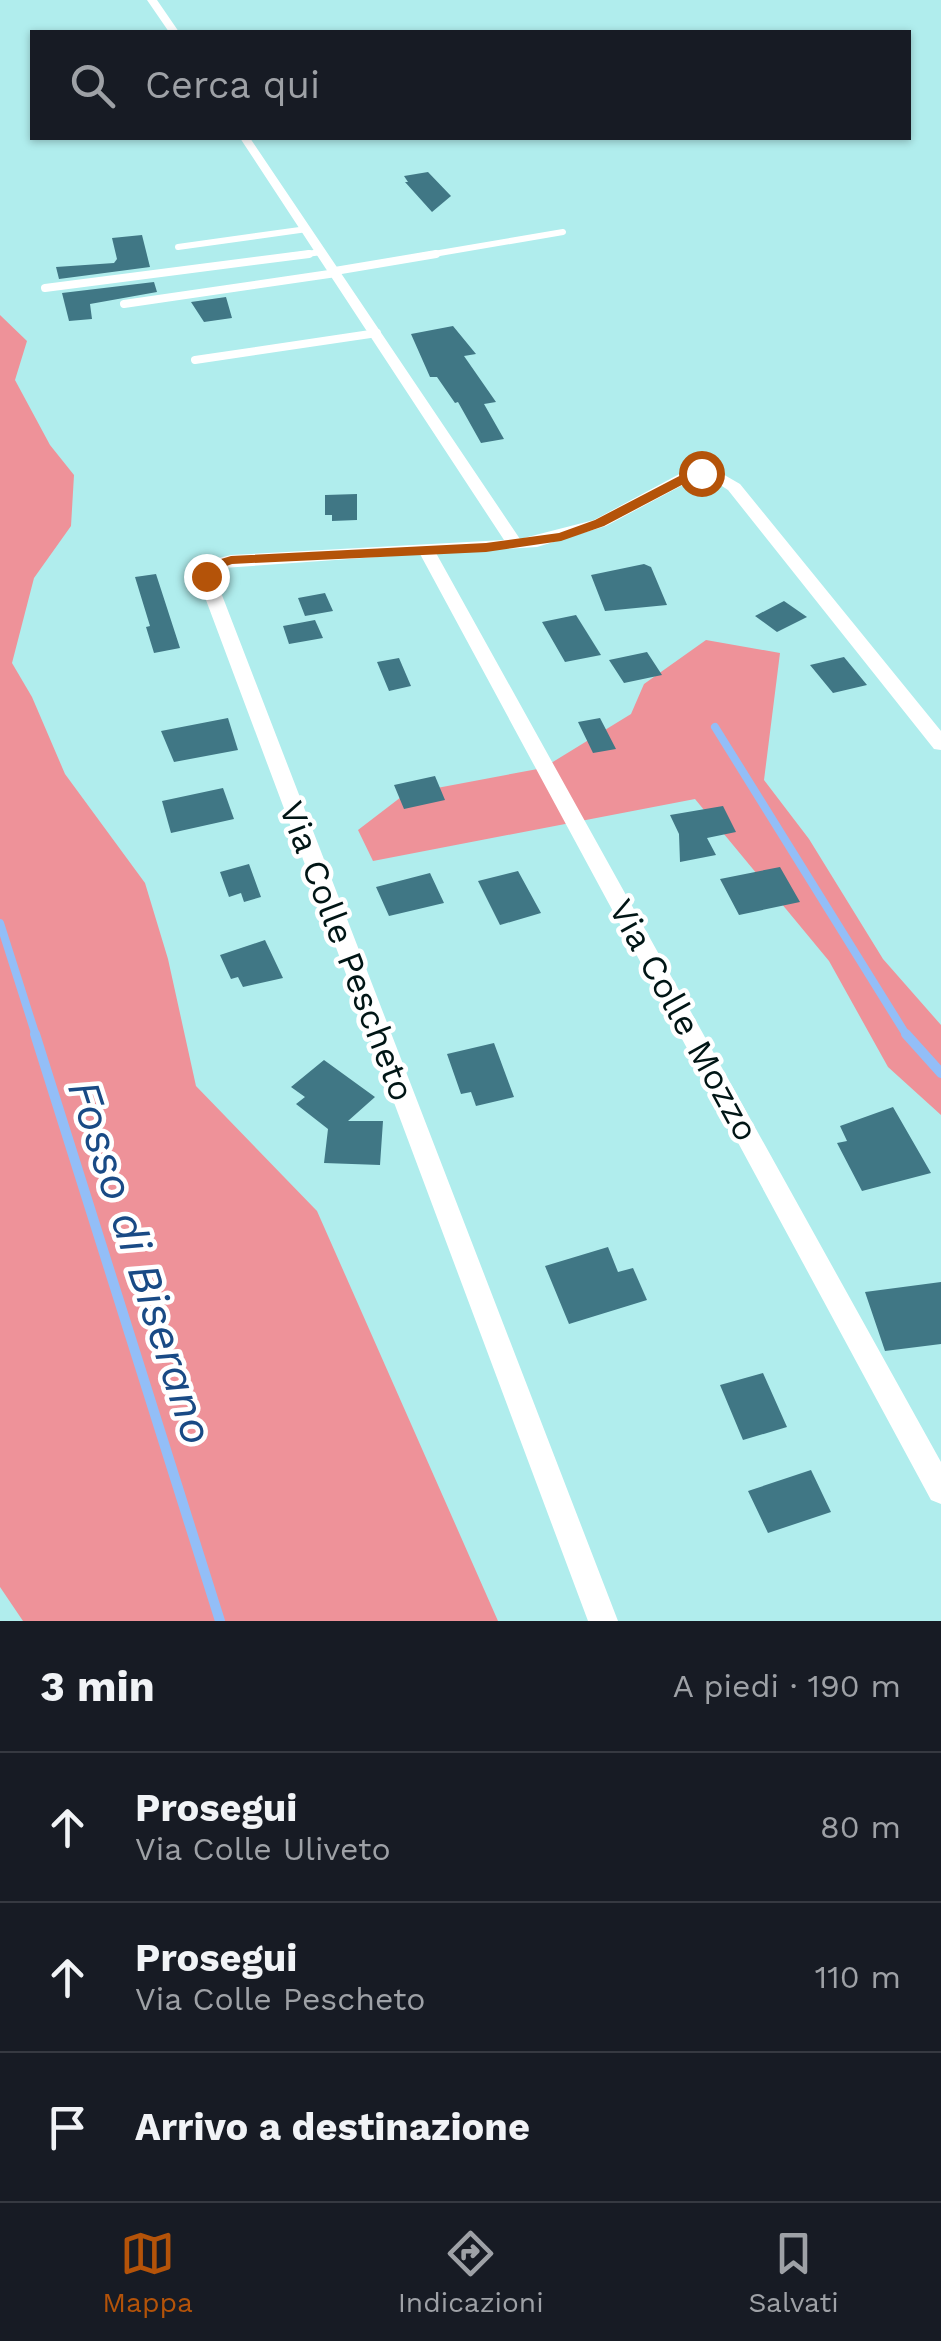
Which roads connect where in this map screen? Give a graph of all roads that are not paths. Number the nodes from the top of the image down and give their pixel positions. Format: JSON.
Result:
{"nodes":[{"id":1,"x":152,"y":0,"type":"edge"},
{"id":2,"x":173,"y":30,"type":"edge"},
{"id":3,"x":246,"y":140,"type":"edge"},
{"id":4,"x":307,"y":230,"type":"junction"},
{"id":5,"x":563,"y":232,"type":"dead end"},
{"id":6,"x":178,"y":247,"type":"dead end"},
{"id":7,"x":322,"y":252,"type":"junction"},
{"id":8,"x":335,"y":271,"type":"junction"},
{"id":9,"x":242,"y":281,"type":"dead end"},
{"id":10,"x":45,"y":288,"type":"dead end"},
{"id":11,"x":124,"y":304,"type":"dead end"},
{"id":12,"x":376,"y":332,"type":"junction"},
{"id":13,"x":195,"y":360,"type":"dead end"},
{"id":14,"x":516,"y":545,"type":"junction"},
{"id":15,"x":426,"y":550,"type":"junction"},
{"id":16,"x":941,"y":744,"type":"edge"},
{"id":17,"x":941,"y":1490,"type":"edge"},
{"id":18,"x":603,"y":1621,"type":"edge"}],
"edges":[{"from":1,"to":2,"type":"street"},
{"from":3,"to":4,"type":"street"},
{"from":4,"to":6,"type":"lane"},
{"from":4,"to":7,"type":"street"},
{"from":5,"to":8,"type":"lane"},
{"from":7,"to":8,"type":"street"},
{"from":7,"to":10,"type":"lane"},
{"from":8,"to":9,"type":"lane"},
{"from":8,"to":11,"type":"lane"},
{"from":8,"to":12,"type":"street"},
{"from":12,"to":13,"type":"lane"},
{"from":12,"to":14,"type":"street"},
{"from":14,"to":15,"type":"street","name":"Via Colle Pescheto"},
{"from":14,"to":16,"type":"street","name":"Via Colle Pescheto"},
{"from":15,"to":17,"type":"street","name":"Via Colle Mozzo"},
{"from":15,"to":18,"type":"street","name":"Via Colle Pescheto"}]}
